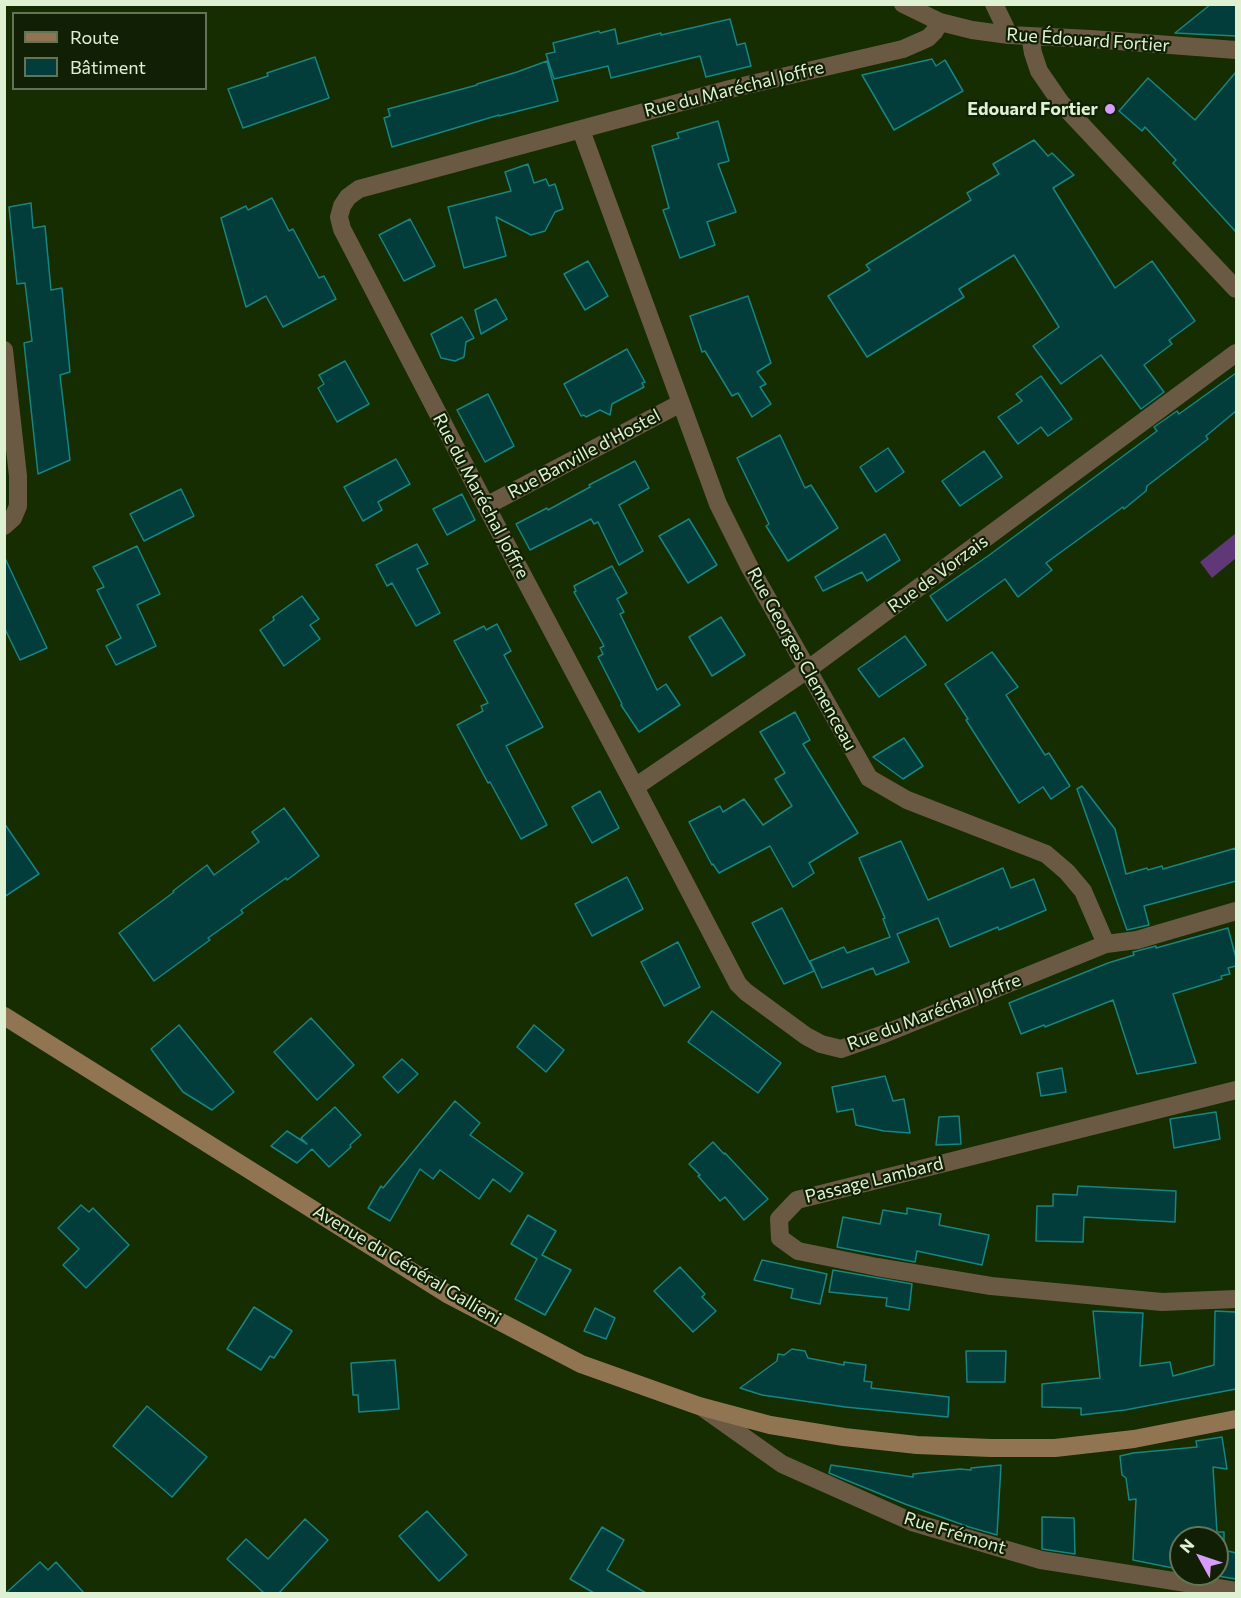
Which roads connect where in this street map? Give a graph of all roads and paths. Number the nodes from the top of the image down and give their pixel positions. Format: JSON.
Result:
{"nodes":[{"id":1,"x":903,"y":4,"type":"edge"},
{"id":2,"x":994,"y":4,"type":"edge"},
{"id":3,"x":940,"y":22,"type":"junction"},
{"id":4,"x":1009,"y":35,"type":"junction"},
{"id":5,"x":1030,"y":36,"type":"junction"},
{"id":6,"x":1236,"y":50,"type":"edge"},
{"id":7,"x":581,"y":129,"type":"junction"},
{"id":8,"x":1236,"y":289,"type":"edge"},
{"id":9,"x":4,"y":350,"type":"edge"},
{"id":10,"x":1236,"y":354,"type":"edge"},
{"id":11,"x":681,"y":403,"type":"junction"},
{"id":12,"x":486,"y":506,"type":"junction"},
{"id":13,"x":4,"y":526,"type":"edge"},
{"id":14,"x":807,"y":670,"type":"junction"},
{"id":15,"x":635,"y":787,"type":"junction"},
{"id":16,"x":1236,"y":911,"type":"edge"},
{"id":17,"x":1106,"y":944,"type":"junction"},
{"id":18,"x":4,"y":1016,"type":"edge"},
{"id":19,"x":1236,"y":1090,"type":"edge"},
{"id":20,"x":1236,"y":1299,"type":"edge"},
{"id":21,"x":699,"y":1406,"type":"junction"},
{"id":22,"x":1236,"y":1419,"type":"edge"},
{"id":23,"x":1236,"y":1591,"type":"edge"}],
"edges":[{"from":1,"to":3,"type":"street","name":"Rue Édouard Fortier"},
{"from":2,"to":4,"type":"street"},
{"from":3,"to":4,"type":"street","name":"Rue Édouard Fortier"},
{"from":3,"to":7,"type":"street","name":"Rue du Maréchal Joffre"},
{"from":4,"to":5,"type":"street","name":"Rue Édouard Fortier"},
{"from":5,"to":6,"type":"street","name":"Rue Édouard Fortier"},
{"from":5,"to":8,"type":"street"},
{"from":7,"to":11,"type":"street","name":"Rue Georges Clemenceau"},
{"from":7,"to":12,"type":"street","name":"Rue du Maréchal Joffre"},
{"from":9,"to":13,"type":"street"},
{"from":10,"to":14,"type":"street","name":"Rue de Vorzais"},
{"from":11,"to":12,"type":"street","name":"Rue Banville d'Hostel"},
{"from":11,"to":14,"type":"street","name":"Rue Georges Clemenceau"},
{"from":12,"to":15,"type":"street","name":"Rue du Maréchal Joffre"},
{"from":14,"to":15,"type":"street","name":"Rue de Vorzais"},
{"from":14,"to":17,"type":"street","name":"Rue Georges Clemenceau"},
{"from":15,"to":17,"type":"street","name":"Rue du Maréchal Joffre"},
{"from":16,"to":17,"type":"street"},
{"from":18,"to":21,"type":"street","name":"Avenue du Général Gallieni"},
{"from":19,"to":20,"type":"street","name":"Passage Lambard"},
{"from":21,"to":22,"type":"street","name":"Avenue du Général Gallieni"},
{"from":21,"to":23,"type":"street","name":"Rue Frémont"}]}
